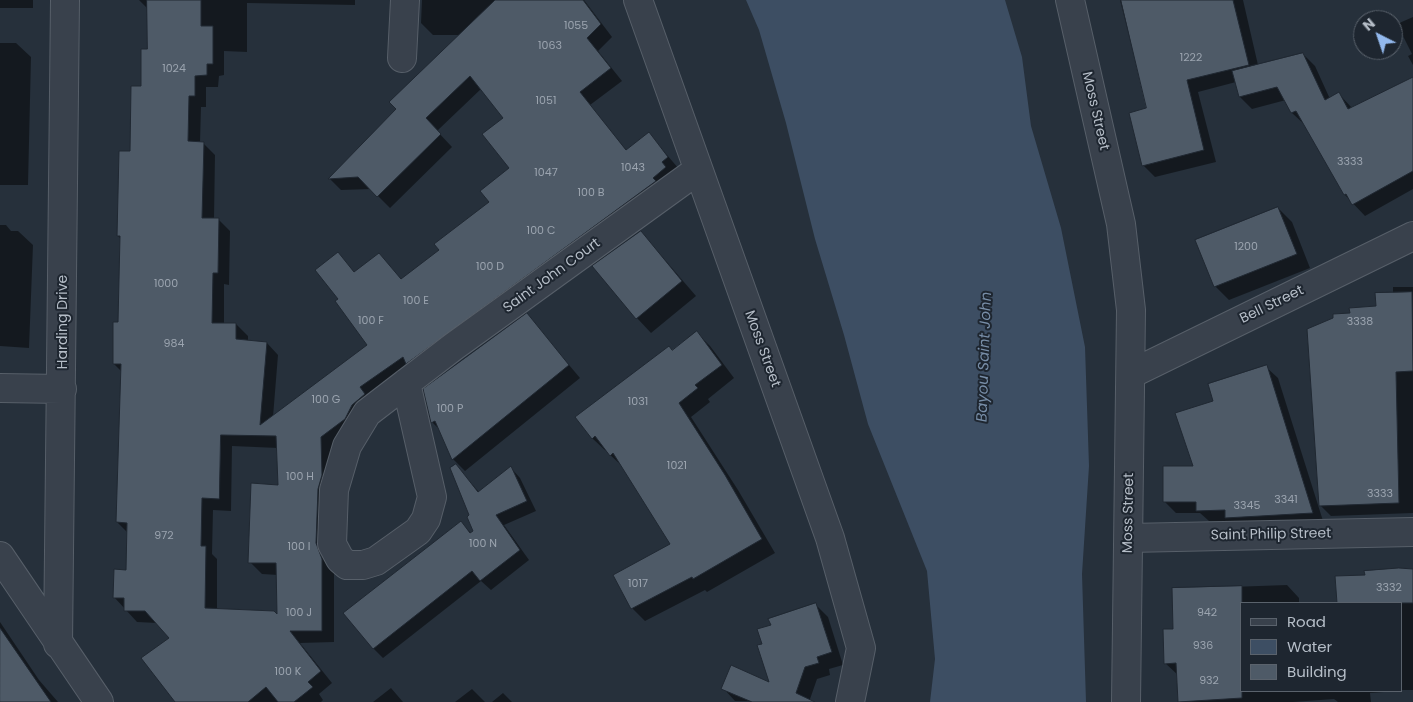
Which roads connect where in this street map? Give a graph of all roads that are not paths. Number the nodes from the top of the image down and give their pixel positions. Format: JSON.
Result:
{"nodes":[{"id":1,"x":65,"y":0,"type":"edge"},
{"id":2,"x":405,"y":0,"type":"edge"},
{"id":3,"x":638,"y":0,"type":"edge"},
{"id":4,"x":1070,"y":0,"type":"edge"},
{"id":5,"x":402,"y":58,"type":"dead end"},
{"id":6,"x":698,"y":170,"type":"junction"},
{"id":7,"x":1413,"y":236,"type":"edge"},
{"id":8,"x":1131,"y":374,"type":"junction"},
{"id":9,"x":406,"y":384,"type":"junction"},
{"id":10,"x":0,"y":388,"type":"edge"},
{"id":11,"x":62,"y":389,"type":"junction"},
{"id":12,"x":1413,"y":532,"type":"edge"},
{"id":13,"x":1129,"y":538,"type":"junction"},
{"id":14,"x":0,"y":556,"type":"edge"},
{"id":15,"x":58,"y":644,"type":"junction"},
{"id":16,"x":99,"y":702,"type":"edge"},
{"id":17,"x":850,"y":702,"type":"edge"},
{"id":18,"x":1126,"y":702,"type":"edge"}],
"edges":[{"from":1,"to":11,"type":"street","name":"Harding Drive"},
{"from":2,"to":5,"type":"street"},
{"from":3,"to":6,"type":"street","name":"Moss Street"},
{"from":4,"to":8,"type":"street","name":"Moss Street"},
{"from":6,"to":9,"type":"street","name":"Saint John Court"},
{"from":6,"to":17,"type":"street","name":"Moss Street"},
{"from":7,"to":8,"type":"street","name":"Bell Street"},
{"from":8,"to":13,"type":"street","name":"Moss Street"},
{"from":9,"to":9,"type":"street","name":"Saint John Court"},
{"from":10,"to":11,"type":"street"},
{"from":11,"to":15,"type":"street","name":"Harding Drive"},
{"from":12,"to":13,"type":"street","name":"Saint Philip Street"},
{"from":13,"to":18,"type":"street","name":"Moss Street"},
{"from":14,"to":15,"type":"street"},
{"from":15,"to":16,"type":"street"}]}
